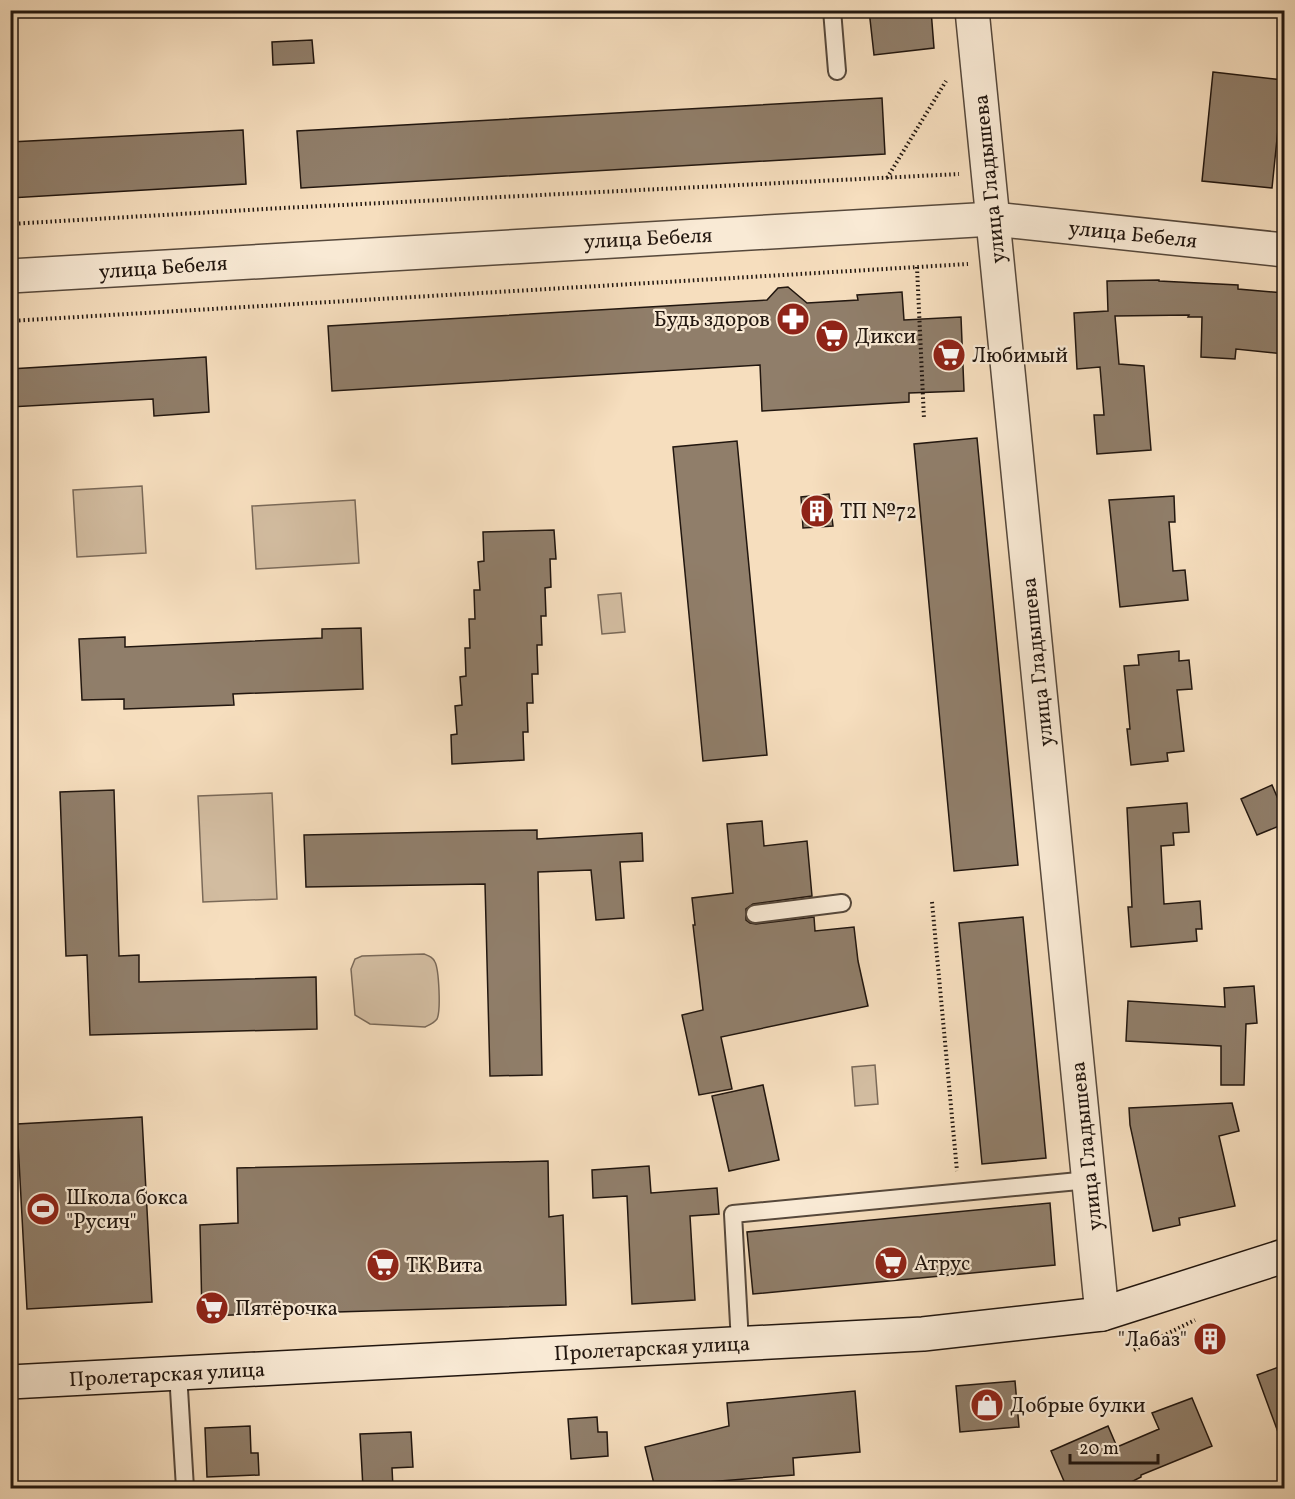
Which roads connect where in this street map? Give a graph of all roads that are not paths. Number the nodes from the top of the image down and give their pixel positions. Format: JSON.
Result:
{"nodes":[{"id":1,"x":832,"y":10,"type":"edge"},
{"id":2,"x":972,"y":10,"type":"edge"},
{"id":3,"x":837,"y":71,"type":"dead end"},
{"id":4,"x":993,"y":219,"type":"junction"},
{"id":5,"x":1284,"y":250,"type":"edge"},
{"id":6,"x":10,"y":276,"type":"edge"},
{"id":7,"x":842,"y":903,"type":"dead end"},
{"id":8,"x":755,"y":914,"type":"dead end"},
{"id":9,"x":1089,"y":1180,"type":"junction"},
{"id":10,"x":1284,"y":1256,"type":"edge"},
{"id":11,"x":1102,"y":1314,"type":"junction"},
{"id":12,"x":740,"y":1343,"type":"junction"},
{"id":13,"x":178,"y":1373,"type":"junction"},
{"id":14,"x":10,"y":1382,"type":"edge"},
{"id":15,"x":185,"y":1488,"type":"edge"}],
"edges":[{"from":1,"to":3,"type":"lane"},
{"from":2,"to":4,"type":"street","name":"улица Гладышева"},
{"from":4,"to":5,"type":"street","name":"улица Бебеля"},
{"from":4,"to":6,"type":"street","name":"улица Бебеля"},
{"from":4,"to":9,"type":"street","name":"улица Гладышева"},
{"from":7,"to":8,"type":"lane"},
{"from":9,"to":11,"type":"street","name":"улица Гладышева"},
{"from":9,"to":12,"type":"lane"},
{"from":10,"to":11,"type":"street","name":"Пролетарская улица"},
{"from":11,"to":12,"type":"street","name":"Пролетарская улица"},
{"from":12,"to":13,"type":"street","name":"Пролетарская улица"},
{"from":13,"to":14,"type":"street","name":"Пролетарская улица"},
{"from":13,"to":15,"type":"lane"}]}
